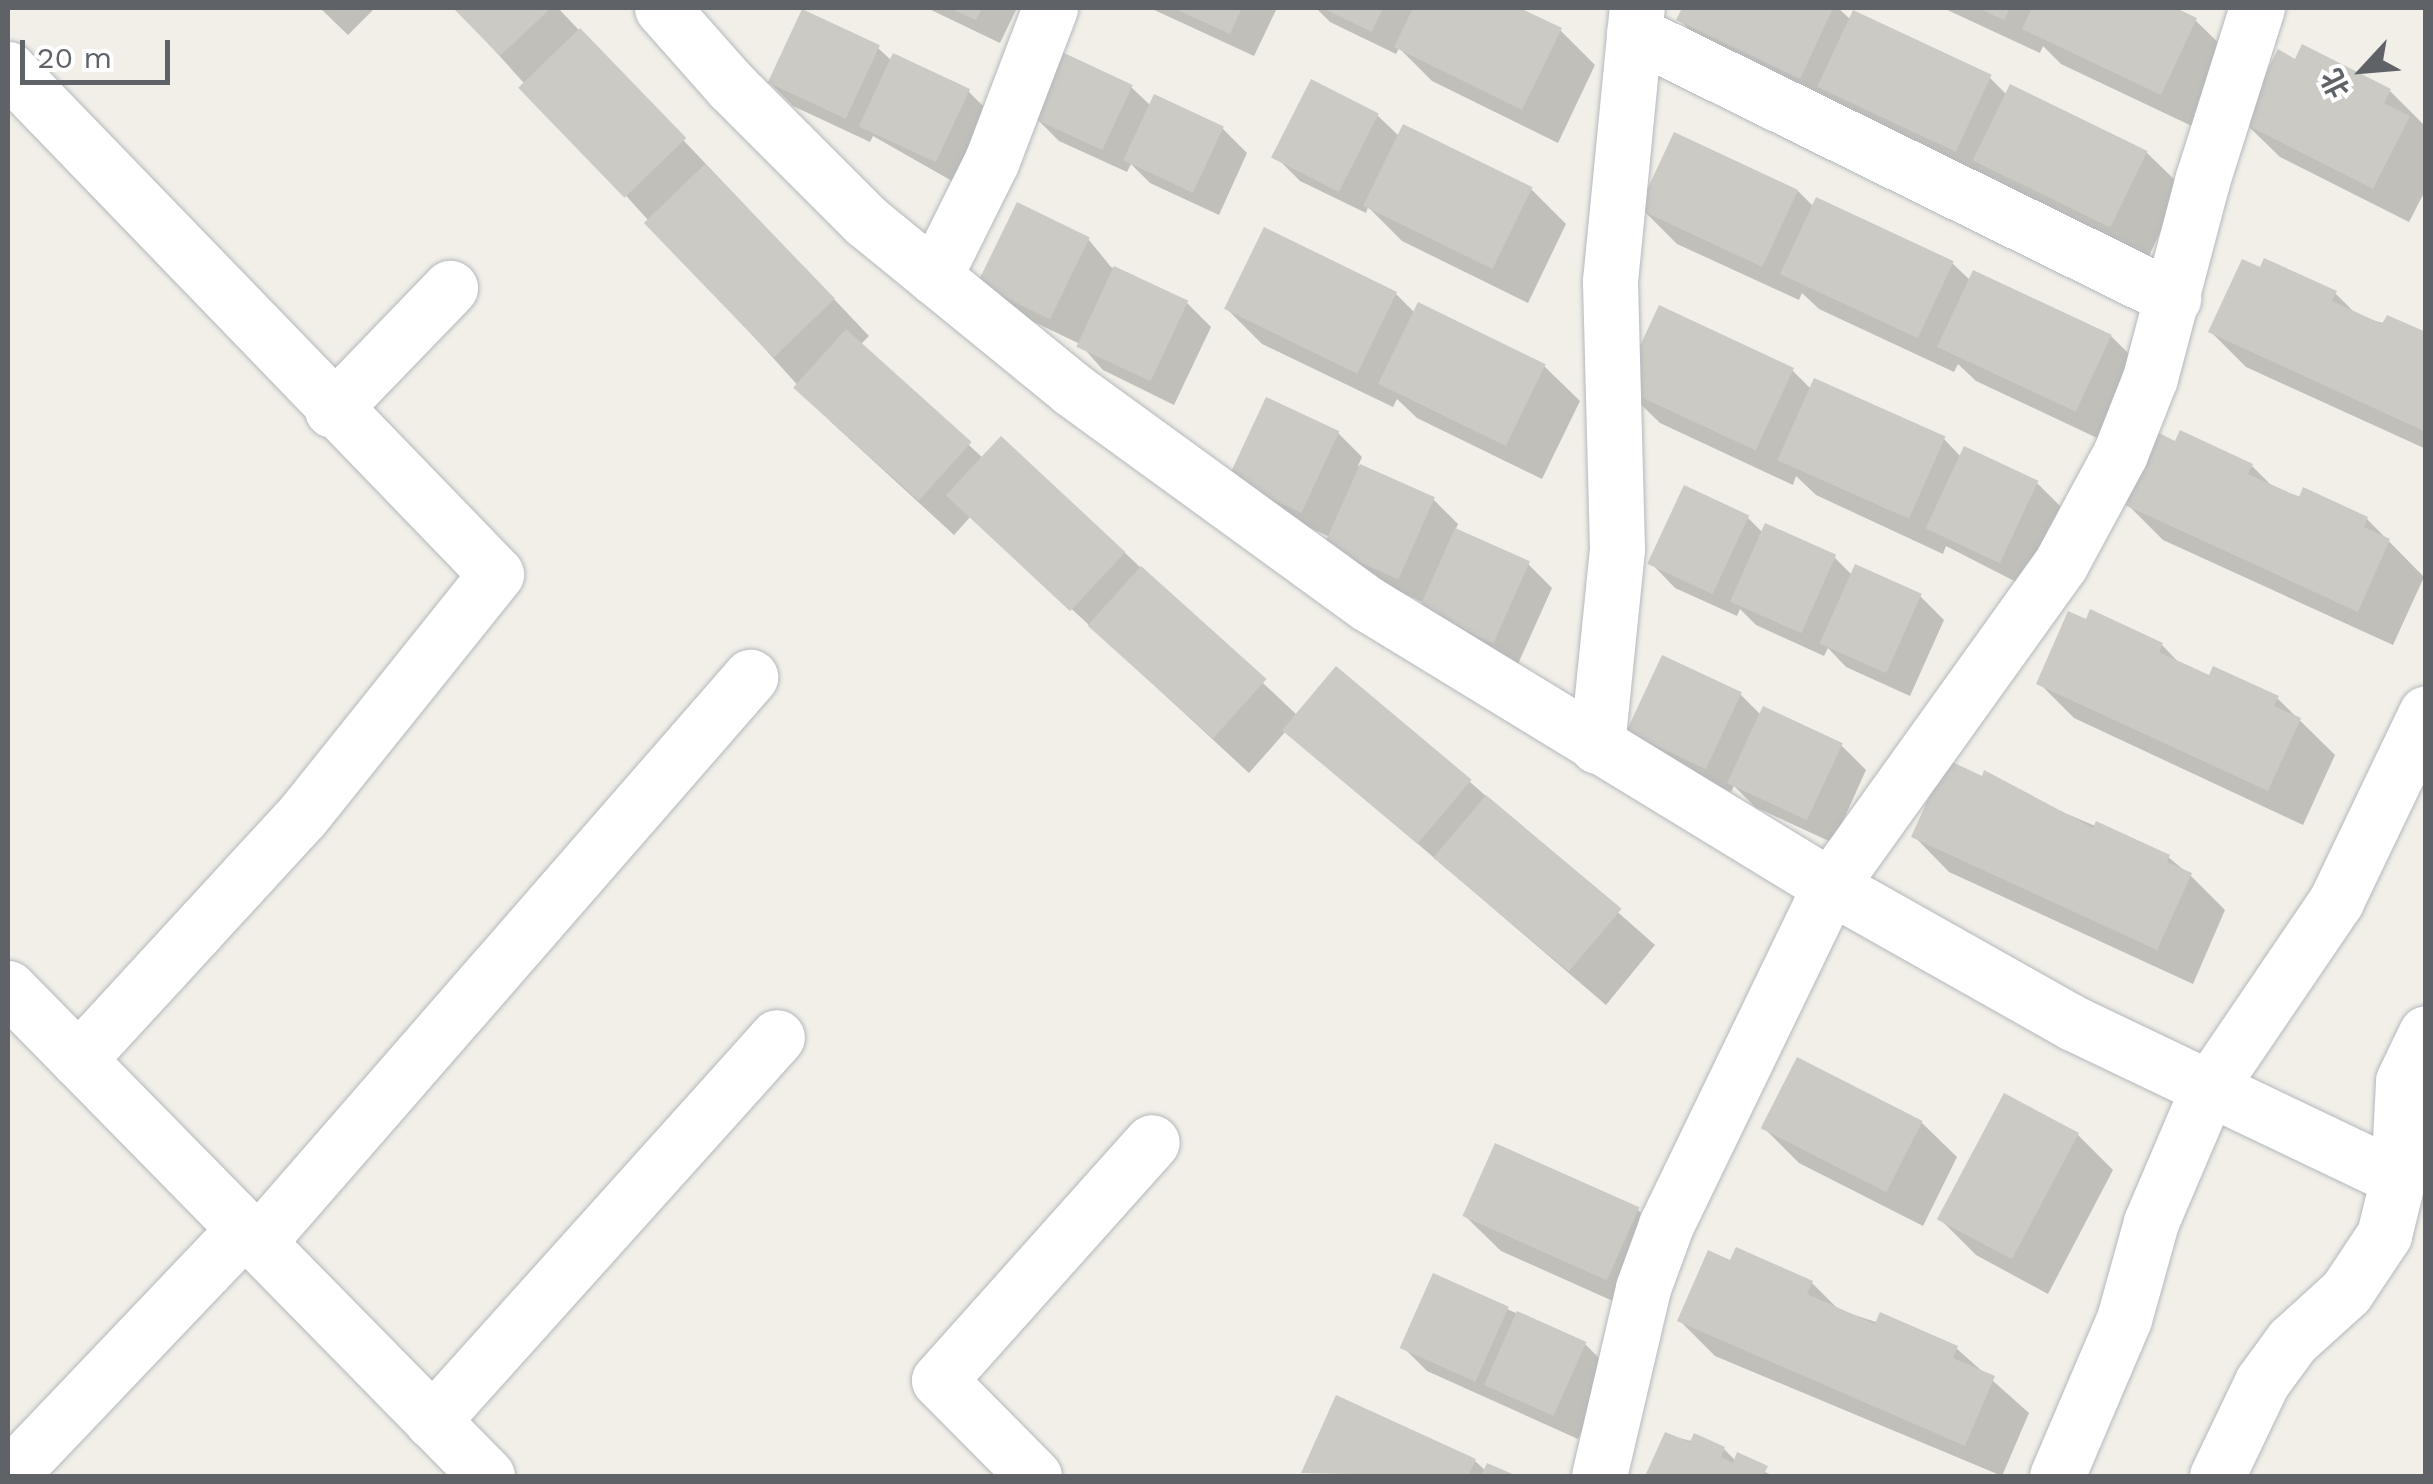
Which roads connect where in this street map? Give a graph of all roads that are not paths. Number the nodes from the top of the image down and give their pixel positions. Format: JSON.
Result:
{"nodes":[{"id":1,"x":662,"y":8,"type":"edge"},
{"id":2,"x":1050,"y":8,"type":"edge"},
{"id":3,"x":2257,"y":8,"type":"edge"},
{"id":4,"x":1636,"y":20,"type":"edge"},
{"id":5,"x":8,"y":69,"type":"edge"},
{"id":6,"x":934,"y":278,"type":"junction"},
{"id":7,"x":450,"y":288,"type":"dead end"},
{"id":8,"x":2173,"y":298,"type":"junction"},
{"id":9,"x":332,"y":410,"type":"junction"},
{"id":10,"x":750,"y":678,"type":"dead end"},
{"id":11,"x":2426,"y":713,"type":"edge"},
{"id":12,"x":1597,"y":746,"type":"junction"},
{"id":13,"x":1830,"y":886,"type":"junction"},
{"id":14,"x":8,"y":988,"type":"edge"},
{"id":15,"x":2426,"y":1033,"type":"edge"},
{"id":16,"x":777,"y":1037,"type":"dead end"},
{"id":17,"x":78,"y":1060,"type":"junction"},
{"id":18,"x":2209,"y":1088,"type":"junction"},
{"id":19,"x":1152,"y":1142,"type":"dead end"},
{"id":20,"x":2398,"y":1178,"type":"junction"},
{"id":21,"x":250,"y":1236,"type":"junction"},
{"id":22,"x":448,"y":1454,"type":"edge"},
{"id":23,"x":9,"y":1476,"type":"edge"},
{"id":24,"x":1034,"y":1476,"type":"edge"},
{"id":25,"x":1599,"y":1476,"type":"edge"},
{"id":26,"x":2057,"y":1476,"type":"edge"},
{"id":27,"x":2217,"y":1476,"type":"edge"}],
"edges":[{"from":1,"to":6,"type":"street"},
{"from":2,"to":6,"type":"street"},
{"from":3,"to":8,"type":"street"},
{"from":4,"to":8,"type":"street"},
{"from":4,"to":12,"type":"street"},
{"from":5,"to":9,"type":"street"},
{"from":6,"to":12,"type":"street"},
{"from":7,"to":9,"type":"street"},
{"from":8,"to":13,"type":"street"},
{"from":9,"to":17,"type":"street"},
{"from":10,"to":21,"type":"street"},
{"from":11,"to":18,"type":"street"},
{"from":12,"to":13,"type":"street"},
{"from":13,"to":18,"type":"street"},
{"from":13,"to":25,"type":"street"},
{"from":14,"to":17,"type":"street"},
{"from":15,"to":20,"type":"street"},
{"from":16,"to":22,"type":"street"},
{"from":17,"to":21,"type":"street"},
{"from":18,"to":20,"type":"street"},
{"from":18,"to":26,"type":"street"},
{"from":19,"to":24,"type":"street"},
{"from":20,"to":27,"type":"street"},
{"from":21,"to":22,"type":"street"},
{"from":21,"to":23,"type":"street"}]}
